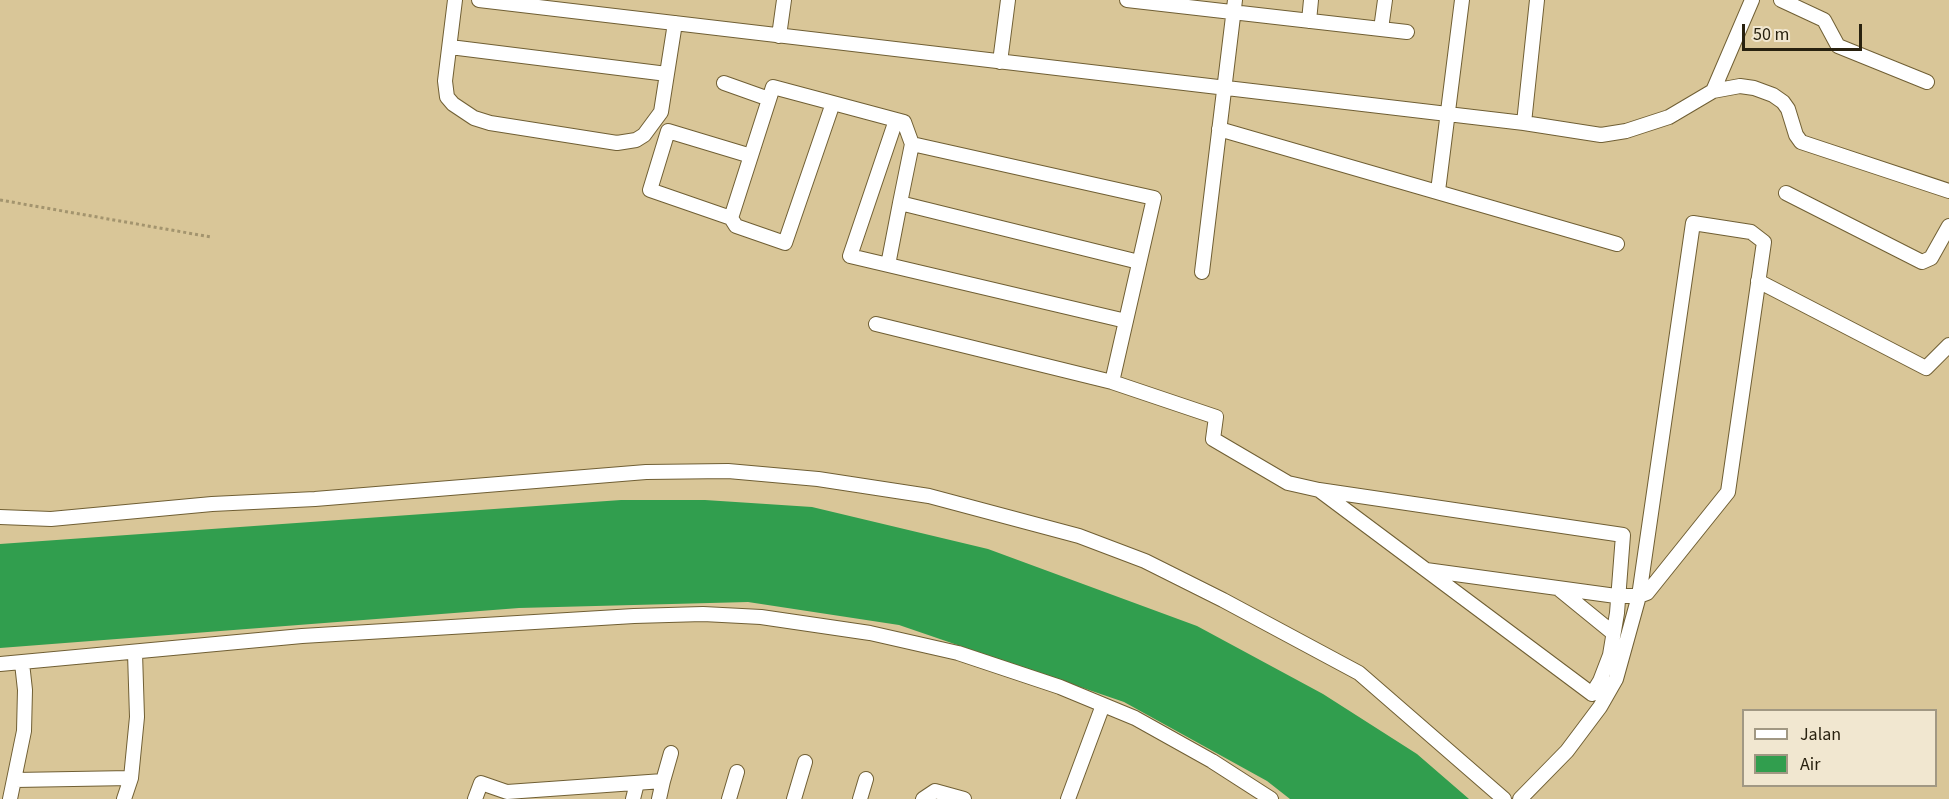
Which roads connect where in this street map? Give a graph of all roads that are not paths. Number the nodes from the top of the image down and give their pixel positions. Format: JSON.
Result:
{"nodes":[{"id":1,"x":455,"y":0,"type":"edge"},
{"id":2,"x":479,"y":0,"type":"edge"},
{"id":3,"x":784,"y":0,"type":"edge"},
{"id":4,"x":1008,"y":0,"type":"edge"},
{"id":5,"x":1127,"y":0,"type":"edge"},
{"id":6,"x":1311,"y":0,"type":"edge"},
{"id":7,"x":1385,"y":0,"type":"edge"},
{"id":8,"x":1462,"y":0,"type":"edge"},
{"id":9,"x":1537,"y":0,"type":"edge"},
{"id":10,"x":1752,"y":0,"type":"edge"},
{"id":11,"x":1781,"y":0,"type":"edge"},
{"id":12,"x":1160,"y":2,"type":"edge"},
{"id":13,"x":557,"y":5,"type":"edge"},
{"id":14,"x":1234,"y":6,"type":"edge"},
{"id":15,"x":1309,"y":21,"type":"junction"},
{"id":16,"x":675,"y":23,"type":"junction"},
{"id":17,"x":1381,"y":29,"type":"junction"},
{"id":18,"x":1407,"y":32,"type":"dead end"},
{"id":19,"x":779,"y":36,"type":"junction"},
{"id":20,"x":450,"y":47,"type":"junction"},
{"id":21,"x":1000,"y":62,"type":"junction"},
{"id":22,"x":667,"y":74,"type":"junction"},
{"id":23,"x":724,"y":82,"type":"dead end"},
{"id":24,"x":1927,"y":82,"type":"dead end"},
{"id":25,"x":1224,"y":89,"type":"junction"},
{"id":26,"x":1713,"y":92,"type":"junction"},
{"id":27,"x":769,"y":99,"type":"junction"},
{"id":28,"x":833,"y":103,"type":"junction"},
{"id":29,"x":1447,"y":116,"type":"junction"},
{"id":30,"x":896,"y":120,"type":"junction"},
{"id":31,"x":1524,"y":123,"type":"junction"},
{"id":32,"x":1219,"y":129,"type":"junction"},
{"id":33,"x":912,"y":144,"type":"junction"},
{"id":34,"x":751,"y":156,"type":"junction"},
{"id":35,"x":1949,"y":191,"type":"edge"},
{"id":36,"x":1438,"y":192,"type":"junction"},
{"id":37,"x":1786,"y":193,"type":"dead end"},
{"id":38,"x":900,"y":203,"type":"junction"},
{"id":39,"x":731,"y":218,"type":"junction"},
{"id":40,"x":1949,"y":226,"type":"edge"},
{"id":41,"x":1617,"y":244,"type":"dead end"},
{"id":42,"x":1139,"y":262,"type":"junction"},
{"id":43,"x":888,"y":265,"type":"junction"},
{"id":44,"x":1202,"y":272,"type":"dead end"},
{"id":45,"x":1758,"y":280,"type":"junction"},
{"id":46,"x":1126,"y":321,"type":"junction"},
{"id":47,"x":876,"y":324,"type":"dead end"},
{"id":48,"x":1949,"y":345,"type":"edge"},
{"id":49,"x":1112,"y":382,"type":"junction"},
{"id":50,"x":1319,"y":490,"type":"junction"},
{"id":51,"x":0,"y":517,"type":"edge"},
{"id":52,"x":1426,"y":570,"type":"junction"},
{"id":53,"x":1558,"y":588,"type":"junction"},
{"id":54,"x":1616,"y":596,"type":"junction"},
{"id":55,"x":1639,"y":596,"type":"junction"},
{"id":56,"x":1613,"y":633,"type":"junction"},
{"id":57,"x":135,"y":653,"type":"junction"},
{"id":58,"x":22,"y":663,"type":"junction"},
{"id":59,"x":0,"y":664,"type":"edge"},
{"id":60,"x":1103,"y":705,"type":"junction"},
{"id":61,"x":671,"y":753,"type":"dead end"},
{"id":62,"x":805,"y":762,"type":"dead end"},
{"id":63,"x":737,"y":772,"type":"dead end"},
{"id":64,"x":131,"y":778,"type":"junction"},
{"id":65,"x":866,"y":778,"type":"dead end"},
{"id":66,"x":15,"y":780,"type":"junction"},
{"id":67,"x":663,"y":781,"type":"junction"},
{"id":68,"x":637,"y":783,"type":"junction"},
{"id":69,"x":507,"y":792,"type":"junction"},
{"id":70,"x":569,"y":793,"type":"edge"},
{"id":71,"x":10,"y":799,"type":"edge"},
{"id":72,"x":124,"y":799,"type":"edge"},
{"id":73,"x":475,"y":799,"type":"edge"},
{"id":74,"x":524,"y":799,"type":"edge"},
{"id":75,"x":633,"y":799,"type":"edge"},
{"id":76,"x":658,"y":799,"type":"edge"},
{"id":77,"x":729,"y":799,"type":"edge"},
{"id":78,"x":794,"y":799,"type":"edge"},
{"id":79,"x":860,"y":799,"type":"edge"},
{"id":80,"x":923,"y":799,"type":"edge"},
{"id":81,"x":964,"y":799,"type":"edge"},
{"id":82,"x":1068,"y":799,"type":"edge"},
{"id":83,"x":1271,"y":799,"type":"edge"},
{"id":84,"x":1504,"y":799,"type":"edge"},
{"id":85,"x":1520,"y":799,"type":"edge"}],
"edges":[{"from":1,"to":20,"type":"street"},
{"from":2,"to":13,"type":"street"},
{"from":3,"to":19,"type":"street"},
{"from":4,"to":21,"type":"street"},
{"from":5,"to":12,"type":"street"},
{"from":6,"to":15,"type":"street"},
{"from":7,"to":17,"type":"street"},
{"from":8,"to":29,"type":"street"},
{"from":9,"to":31,"type":"street"},
{"from":10,"to":26,"type":"street"},
{"from":11,"to":24,"type":"street"},
{"from":12,"to":14,"type":"street"},
{"from":13,"to":16,"type":"street"},
{"from":14,"to":15,"type":"street"},
{"from":14,"to":25,"type":"street"},
{"from":15,"to":17,"type":"street"},
{"from":16,"to":19,"type":"street"},
{"from":16,"to":22,"type":"street"},
{"from":17,"to":18,"type":"street"},
{"from":19,"to":21,"type":"street"},
{"from":20,"to":22,"type":"street"},
{"from":20,"to":22,"type":"street"},
{"from":21,"to":25,"type":"street"},
{"from":23,"to":27,"type":"street"},
{"from":25,"to":29,"type":"street"},
{"from":25,"to":32,"type":"street"},
{"from":26,"to":31,"type":"street"},
{"from":26,"to":35,"type":"street"},
{"from":27,"to":28,"type":"street"},
{"from":27,"to":34,"type":"street"},
{"from":28,"to":30,"type":"street"},
{"from":28,"to":39,"type":"street"},
{"from":29,"to":31,"type":"street"},
{"from":29,"to":36,"type":"street"},
{"from":30,"to":33,"type":"street"},
{"from":30,"to":43,"type":"street"},
{"from":32,"to":36,"type":"street"},
{"from":32,"to":44,"type":"street"},
{"from":33,"to":38,"type":"street"},
{"from":33,"to":42,"type":"street"},
{"from":34,"to":39,"type":"street"},
{"from":34,"to":39,"type":"street"},
{"from":36,"to":41,"type":"street"},
{"from":37,"to":40,"type":"street"},
{"from":38,"to":42,"type":"street"},
{"from":38,"to":43,"type":"street"},
{"from":42,"to":46,"type":"street"},
{"from":43,"to":46,"type":"street"},
{"from":45,"to":48,"type":"street"},
{"from":45,"to":55,"type":"street"},
{"from":45,"to":55,"type":"street"},
{"from":46,"to":49,"type":"street"},
{"from":47,"to":49,"type":"street"},
{"from":49,"to":50,"type":"street"},
{"from":50,"to":52,"type":"street"},
{"from":50,"to":54,"type":"street"},
{"from":51,"to":84,"type":"street"},
{"from":52,"to":53,"type":"street"},
{"from":52,"to":56,"type":"street"},
{"from":53,"to":54,"type":"street"},
{"from":53,"to":56,"type":"street"},
{"from":54,"to":55,"type":"street"},
{"from":54,"to":56,"type":"street"},
{"from":55,"to":85,"type":"street"},
{"from":57,"to":58,"type":"street"},
{"from":57,"to":60,"type":"street"},
{"from":57,"to":64,"type":"street"},
{"from":58,"to":59,"type":"street"},
{"from":58,"to":66,"type":"street"},
{"from":60,"to":82,"type":"street"},
{"from":60,"to":83,"type":"street"},
{"from":61,"to":67,"type":"street"},
{"from":62,"to":78,"type":"street"},
{"from":63,"to":77,"type":"street"},
{"from":64,"to":66,"type":"street"},
{"from":64,"to":72,"type":"street"},
{"from":65,"to":79,"type":"street"},
{"from":66,"to":71,"type":"street"},
{"from":67,"to":68,"type":"street"},
{"from":67,"to":76,"type":"street"},
{"from":68,"to":70,"type":"street"},
{"from":68,"to":75,"type":"street"},
{"from":69,"to":70,"type":"street"},
{"from":69,"to":73,"type":"street"},
{"from":69,"to":74,"type":"street"},
{"from":80,"to":81,"type":"street"}]}
